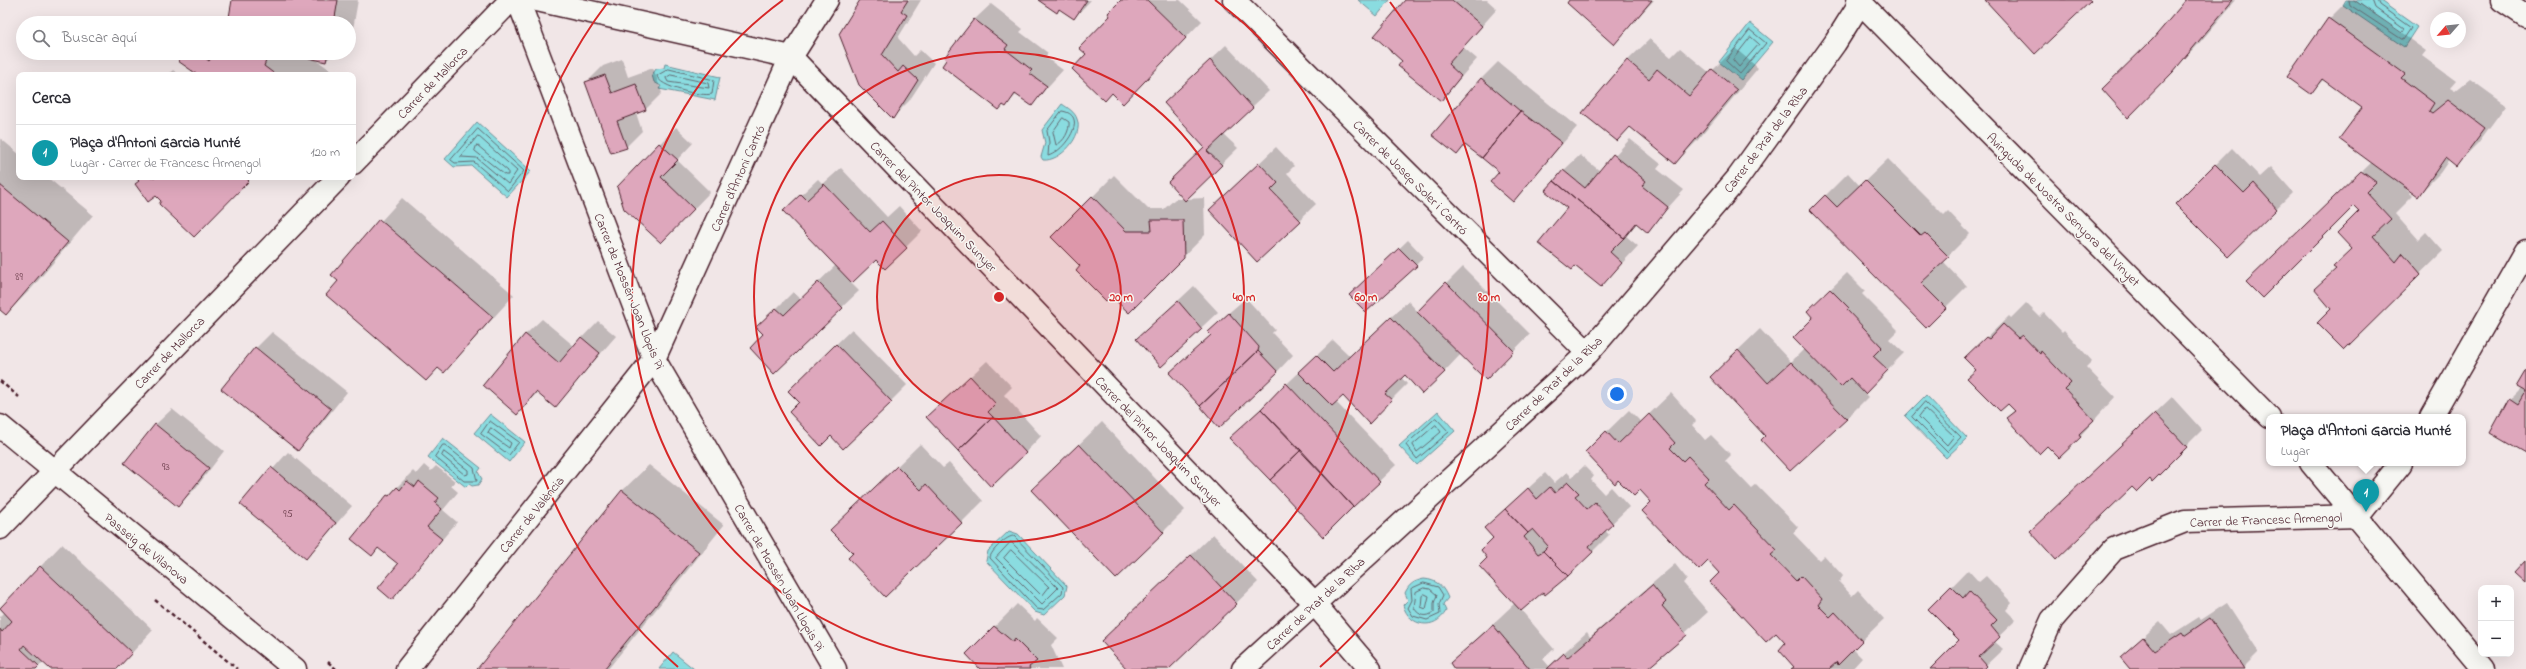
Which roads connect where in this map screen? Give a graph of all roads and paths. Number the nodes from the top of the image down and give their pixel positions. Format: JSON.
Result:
{"nodes":[{"id":1,"x":512,"y":0,"type":"edge"},
{"id":2,"x":518,"y":0,"type":"edge"},
{"id":3,"x":537,"y":0,"type":"edge"},
{"id":4,"x":827,"y":0,"type":"edge"},
{"id":5,"x":1234,"y":0,"type":"edge"},
{"id":6,"x":2502,"y":0,"type":"edge"},
{"id":7,"x":1860,"y":1,"type":"edge"},
{"id":8,"x":2526,"y":16,"type":"edge"},
{"id":9,"x":791,"y":57,"type":"junction"},
{"id":10,"x":356,"y":160,"type":"edge"},
{"id":11,"x":336,"y":180,"type":"edge"},
{"id":12,"x":2526,"y":251,"type":"edge"},
{"id":13,"x":1588,"y":353,"type":"junction"},
{"id":14,"x":654,"y":359,"type":"junction"},
{"id":15,"x":2266,"y":414,"type":"edge"},
{"id":16,"x":2433,"y":414,"type":"edge"},
{"id":17,"x":0,"y":426,"type":"edge"},
{"id":18,"x":2314,"y":466,"type":"edge"},
{"id":19,"x":2400,"y":466,"type":"edge"},
{"id":20,"x":53,"y":471,"type":"junction"},
{"id":21,"x":2358,"y":516,"type":"junction"},
{"id":22,"x":0,"y":528,"type":"edge"},
{"id":23,"x":152,"y":597,"type":"dead end"},
{"id":24,"x":1314,"y":603,"type":"junction"},
{"id":25,"x":237,"y":669,"type":"edge"},
{"id":26,"x":295,"y":669,"type":"edge"},
{"id":27,"x":407,"y":669,"type":"edge"},
{"id":28,"x":835,"y":669,"type":"edge"},
{"id":29,"x":1243,"y":669,"type":"edge"},
{"id":30,"x":1370,"y":669,"type":"edge"},
{"id":31,"x":2030,"y":669,"type":"edge"},
{"id":32,"x":2483,"y":669,"type":"edge"}],
"edges":[{"from":1,"to":10,"type":"street","name":"Carrer de Mallorca"},
{"from":2,"to":14,"type":"street","name":"Carrer de Mossèn Joan Llopis Pi"},
{"from":3,"to":9,"type":"street"},
{"from":4,"to":9,"type":"street","name":"Carrer d'Antoni Cartró"},
{"from":5,"to":13,"type":"street","name":"Carrer de Josep Soler i Cartró"},
{"from":6,"to":8,"type":"street"},
{"from":7,"to":13,"type":"street","name":"Carrer de Prat de la Riba"},
{"from":7,"to":15,"type":"street","name":"Avinguda de Nostra Senyora del Vinyet"},
{"from":9,"to":14,"type":"street","name":"Carrer d'Antoni Cartró"},
{"from":9,"to":24,"type":"street","name":"Carrer del Pintor Joaquim Sunyer"},
{"from":11,"to":20,"type":"street","name":"Carrer de Mallorca"},
{"from":12,"to":16,"type":"street"},
{"from":13,"to":24,"type":"street","name":"Carrer de Prat de la Riba"},
{"from":14,"to":27,"type":"street","name":"Carrer de València"},
{"from":14,"to":28,"type":"street","name":"Carrer de Mossèn Joan Llopis Pi"},
{"from":17,"to":20,"type":"street","name":"Passeig de Vilanova"},
{"from":18,"to":21,"type":"street"},
{"from":19,"to":21,"type":"street","name":"Carrer de Francesc Armengol"},
{"from":20,"to":22,"type":"street","name":"Carrer de Mallorca"},
{"from":20,"to":26,"type":"street","name":"Passeig de Vilanova"},
{"from":21,"to":31,"type":"street","name":"Carrer de Francesc Armengol"},
{"from":21,"to":32,"type":"street"},
{"from":23,"to":25,"type":"path"},
{"from":24,"to":29,"type":"street","name":"Carrer de Prat de la Riba"},
{"from":24,"to":30,"type":"street","name":"Carrer del Pintor Joaquim Sunyer"}]}
